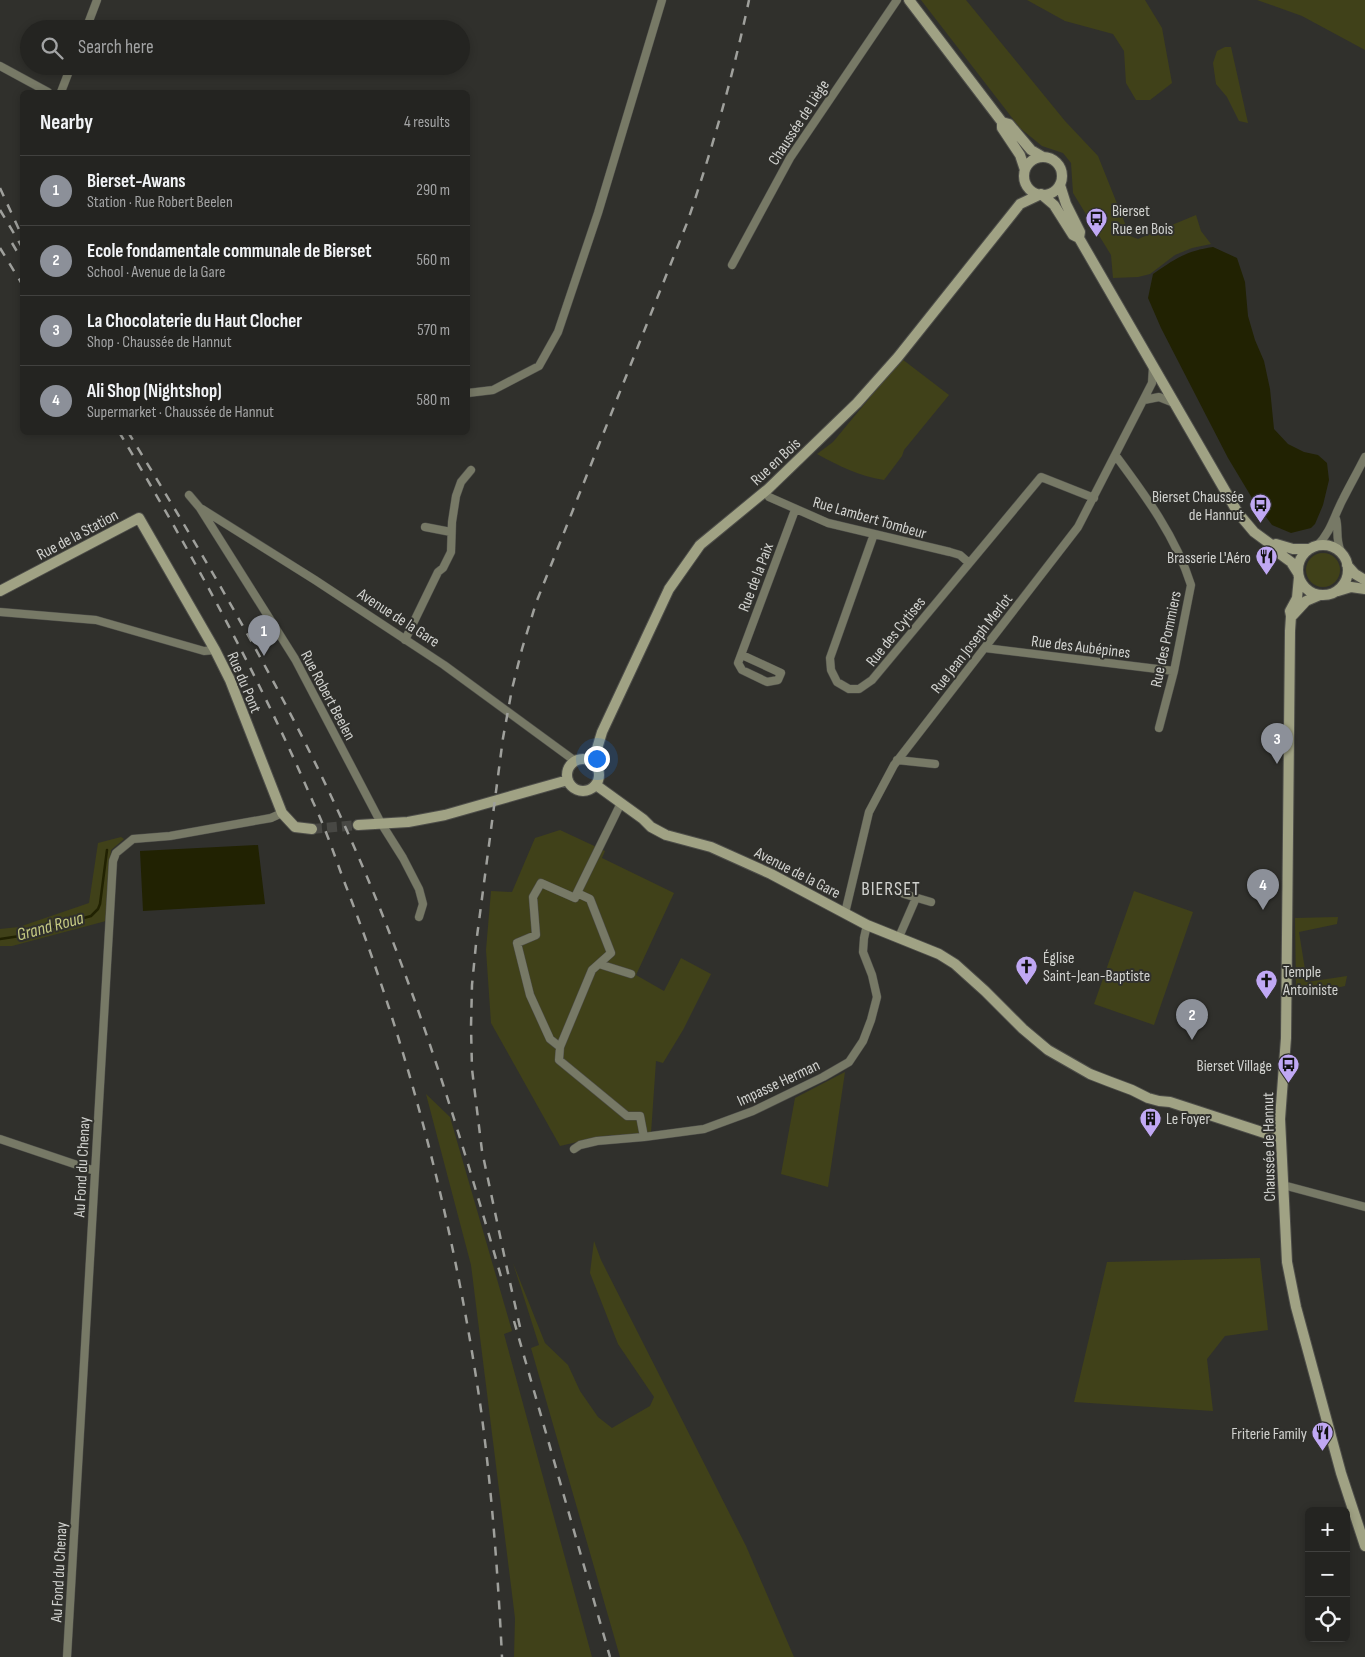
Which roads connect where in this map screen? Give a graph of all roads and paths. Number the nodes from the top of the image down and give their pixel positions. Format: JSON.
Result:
{"nodes":[{"id":1,"x":97,"y":0,"type":"edge"},
{"id":2,"x":662,"y":0,"type":"edge"},
{"id":3,"x":897,"y":0,"type":"edge"},
{"id":4,"x":909,"y":0,"type":"edge"},
{"id":5,"x":89,"y":20,"type":"edge"},
{"id":6,"x":0,"y":66,"type":"edge"},
{"id":7,"x":68,"y":75,"type":"edge"},
{"id":8,"x":44,"y":90,"type":"edge"},
{"id":9,"x":62,"y":90,"type":"edge"},
{"id":10,"x":1002,"y":122,"type":"junction"},
{"id":11,"x":1043,"y":157,"type":"junction"},
{"id":12,"x":1025,"y":175,"type":"junction"},
{"id":13,"x":1060,"y":185,"type":"junction"},
{"id":14,"x":1041,"y":194,"type":"junction"},
{"id":15,"x":1020,"y":204,"type":"junction"},
{"id":16,"x":1079,"y":238,"type":"junction"},
{"id":17,"x":732,"y":265,"type":"dead end"},
{"id":18,"x":1153,"y":366,"type":"junction"},
{"id":19,"x":470,"y":393,"type":"edge"},
{"id":20,"x":1144,"y":400,"type":"junction"},
{"id":21,"x":1174,"y":403,"type":"junction"},
{"id":22,"x":1116,"y":456,"type":"junction"},
{"id":23,"x":1365,"y":457,"type":"edge"},
{"id":24,"x":471,"y":470,"type":"dead end"},
{"id":25,"x":764,"y":492,"type":"junction"},
{"id":26,"x":189,"y":495,"type":"dead end"},
{"id":27,"x":1094,"y":498,"type":"junction"},
{"id":28,"x":200,"y":508,"type":"junction"},
{"id":29,"x":795,"y":510,"type":"junction"},
{"id":30,"x":1336,"y":518,"type":"junction"},
{"id":31,"x":425,"y":527,"type":"dead end"},
{"id":32,"x":451,"y":532,"type":"junction"},
{"id":33,"x":874,"y":534,"type":"junction"},
{"id":34,"x":1273,"y":546,"type":"junction"},
{"id":35,"x":1313,"y":548,"type":"junction"},
{"id":36,"x":1340,"y":552,"type":"junction"},
{"id":37,"x":969,"y":563,"type":"junction"},
{"id":38,"x":1348,"y":565,"type":"junction"},
{"id":39,"x":1299,"y":575,"type":"junction"},
{"id":40,"x":1365,"y":580,"type":"edge"},
{"id":41,"x":1365,"y":589,"type":"edge"},
{"id":42,"x":0,"y":591,"type":"edge"},
{"id":43,"x":1337,"y":591,"type":"junction"},
{"id":44,"x":1320,"y":595,"type":"junction"},
{"id":45,"x":0,"y":612,"type":"edge"},
{"id":46,"x":1291,"y":616,"type":"junction"},
{"id":47,"x":406,"y":640,"type":"junction"},
{"id":48,"x":984,"y":648,"type":"junction"},
{"id":49,"x":216,"y":650,"type":"junction"},
{"id":50,"x":742,"y":654,"type":"junction"},
{"id":51,"x":1174,"y":671,"type":"junction"},
{"id":52,"x":1159,"y":728,"type":"dead end"},
{"id":53,"x":897,"y":760,"type":"junction"},
{"id":54,"x":575,"y":761,"type":"junction"},
{"id":55,"x":593,"y":762,"type":"junction"},
{"id":56,"x":936,"y":764,"type":"dead end"},
{"id":57,"x":568,"y":780,"type":"junction"},
{"id":58,"x":596,"y":785,"type":"junction"},
{"id":59,"x":621,"y":803,"type":"junction"},
{"id":60,"x":282,"y":814,"type":"junction"},
{"id":61,"x":381,"y":823,"type":"junction"},
{"id":62,"x":358,"y":825,"type":"tunnel mouth"},
{"id":63,"x":312,"y":829,"type":"tunnel mouth"},
{"id":64,"x":577,"y":893,"type":"junction"},
{"id":65,"x":904,"y":894,"type":"dead end"},
{"id":66,"x":916,"y":898,"type":"junction"},
{"id":67,"x":931,"y":902,"type":"dead end"},
{"id":68,"x":845,"y":912,"type":"junction"},
{"id":69,"x":419,"y":917,"type":"dead end"},
{"id":70,"x":867,"y":925,"type":"junction"},
{"id":71,"x":899,"y":937,"type":"junction"},
{"id":72,"x":599,"y":964,"type":"junction"},
{"id":73,"x":631,"y":974,"type":"dead end"},
{"id":74,"x":560,"y":1047,"type":"junction"},
{"id":75,"x":644,"y":1137,"type":"junction"},
{"id":76,"x":1280,"y":1138,"type":"junction"},
{"id":77,"x":0,"y":1139,"type":"edge"},
{"id":78,"x":574,"y":1149,"type":"dead end"},
{"id":79,"x":95,"y":1171,"type":"junction"},
{"id":80,"x":1283,"y":1185,"type":"junction"},
{"id":81,"x":1365,"y":1206,"type":"edge"},
{"id":82,"x":1365,"y":1546,"type":"edge"},
{"id":83,"x":67,"y":1657,"type":"edge"}],
"edges":[{"from":1,"to":5,"type":"street"},
{"from":2,"to":19,"type":"street"},
{"from":3,"to":17,"type":"street","name":"Chaussée de Liège"},
{"from":4,"to":10,"type":"street"},
{"from":6,"to":8,"type":"street"},
{"from":7,"to":9,"type":"street"},
{"from":10,"to":11,"type":"street"},
{"from":10,"to":12,"type":"street"},
{"from":11,"to":12,"type":"street"},
{"from":11,"to":13,"type":"street"},
{"from":12,"to":14,"type":"street"},
{"from":12,"to":15,"type":"street","name":"Rue en Bois"},
{"from":13,"to":14,"type":"street"},
{"from":13,"to":16,"type":"street"},
{"from":14,"to":15,"type":"street","name":"Rue en Bois"},
{"from":14,"to":16,"type":"street"},
{"from":15,"to":25,"type":"street","name":"Rue en Bois"},
{"from":16,"to":18,"type":"street"},
{"from":18,"to":20,"type":"street","name":"Rue Jean Joseph Merlot"},
{"from":18,"to":21,"type":"street"},
{"from":20,"to":21,"type":"street"},
{"from":20,"to":22,"type":"street","name":"Rue Jean Joseph Merlot"},
{"from":21,"to":34,"type":"street"},
{"from":22,"to":27,"type":"street","name":"Rue Jean Joseph Merlot"},
{"from":22,"to":51,"type":"street","name":"Rue des Pommiers"},
{"from":23,"to":30,"type":"street"},
{"from":24,"to":32,"type":"street"},
{"from":25,"to":29,"type":"street","name":"Rue Lambert Tombeur"},
{"from":25,"to":55,"type":"street","name":"Rue en Bois"},
{"from":26,"to":28,"type":"street","name":"Rue Robert Beelen"},
{"from":27,"to":37,"type":"street","name":"Rue des Cytises"},
{"from":27,"to":48,"type":"street","name":"Rue Jean Joseph Merlot"},
{"from":28,"to":47,"type":"street","name":"Avenue de la Gare"},
{"from":28,"to":61,"type":"street","name":"Rue Robert Beelen"},
{"from":29,"to":33,"type":"street","name":"Rue Lambert Tombeur"},
{"from":29,"to":50,"type":"street","name":"Rue de la Paix"},
{"from":30,"to":35,"type":"street"},
{"from":30,"to":36,"type":"street"},
{"from":31,"to":32,"type":"street"},
{"from":32,"to":47,"type":"street"},
{"from":33,"to":37,"type":"street","name":"Rue Lambert Tombeur"},
{"from":33,"to":37,"type":"street","name":"Rue des Cytises"},
{"from":34,"to":35,"type":"street"},
{"from":34,"to":39,"type":"street"},
{"from":35,"to":36,"type":"street"},
{"from":35,"to":39,"type":"street"},
{"from":36,"to":38,"type":"street"},
{"from":38,"to":40,"type":"street"},
{"from":38,"to":43,"type":"street"},
{"from":39,"to":44,"type":"street"},
{"from":39,"to":46,"type":"street","name":"Chaussée de Hannut"},
{"from":41,"to":43,"type":"street"},
{"from":42,"to":49,"type":"street","name":"Rue de la Station"},
{"from":43,"to":44,"type":"street"},
{"from":44,"to":46,"type":"street"},
{"from":45,"to":49,"type":"street","name":"Rue du Pont"},
{"from":46,"to":76,"type":"street","name":"Chaussée de Hannut"},
{"from":47,"to":54,"type":"street","name":"Avenue de la Gare"},
{"from":48,"to":51,"type":"street","name":"Rue des Aubépines"},
{"from":48,"to":53,"type":"street","name":"Rue Jean Joseph Merlot"},
{"from":49,"to":60,"type":"street","name":"Rue du Pont"},
{"from":50,"to":50,"type":"street"},
{"from":51,"to":52,"type":"street","name":"Rue des Pommiers"},
{"from":53,"to":56,"type":"street"},
{"from":53,"to":68,"type":"street","name":"Rue Jean Joseph Merlot"},
{"from":54,"to":55,"type":"street"},
{"from":54,"to":57,"type":"street"},
{"from":55,"to":58,"type":"street"},
{"from":57,"to":58,"type":"street"},
{"from":57,"to":61,"type":"street"},
{"from":58,"to":59,"type":"street","name":"Avenue de la Gare"},
{"from":59,"to":64,"type":"street"},
{"from":59,"to":68,"type":"street","name":"Avenue de la Gare"},
{"from":60,"to":63,"type":"street"},
{"from":60,"to":79,"type":"street","name":"Au Fond du Chenay"},
{"from":61,"to":62,"type":"street"},
{"from":61,"to":69,"type":"street","name":"Rue Robert Beelen"},
{"from":64,"to":72,"type":"street"},
{"from":64,"to":74,"type":"street"},
{"from":65,"to":66,"type":"street"},
{"from":66,"to":67,"type":"street"},
{"from":66,"to":71,"type":"street"},
{"from":68,"to":70,"type":"street","name":"Avenue de la Gare"},
{"from":70,"to":71,"type":"street","name":"Avenue de la Gare"},
{"from":70,"to":75,"type":"street","name":"Impasse Herman"},
{"from":71,"to":76,"type":"street","name":"Avenue de la Gare"},
{"from":72,"to":73,"type":"street"},
{"from":72,"to":74,"type":"street"},
{"from":74,"to":75,"type":"street"},
{"from":75,"to":78,"type":"street","name":"Impasse Herman"},
{"from":76,"to":80,"type":"street","name":"Chaussée de Hannut"},
{"from":77,"to":79,"type":"street"},
{"from":79,"to":83,"type":"street","name":"Au Fond du Chenay"},
{"from":80,"to":81,"type":"street"},
{"from":80,"to":82,"type":"street","name":"Chaussée de Hannut"}]}
